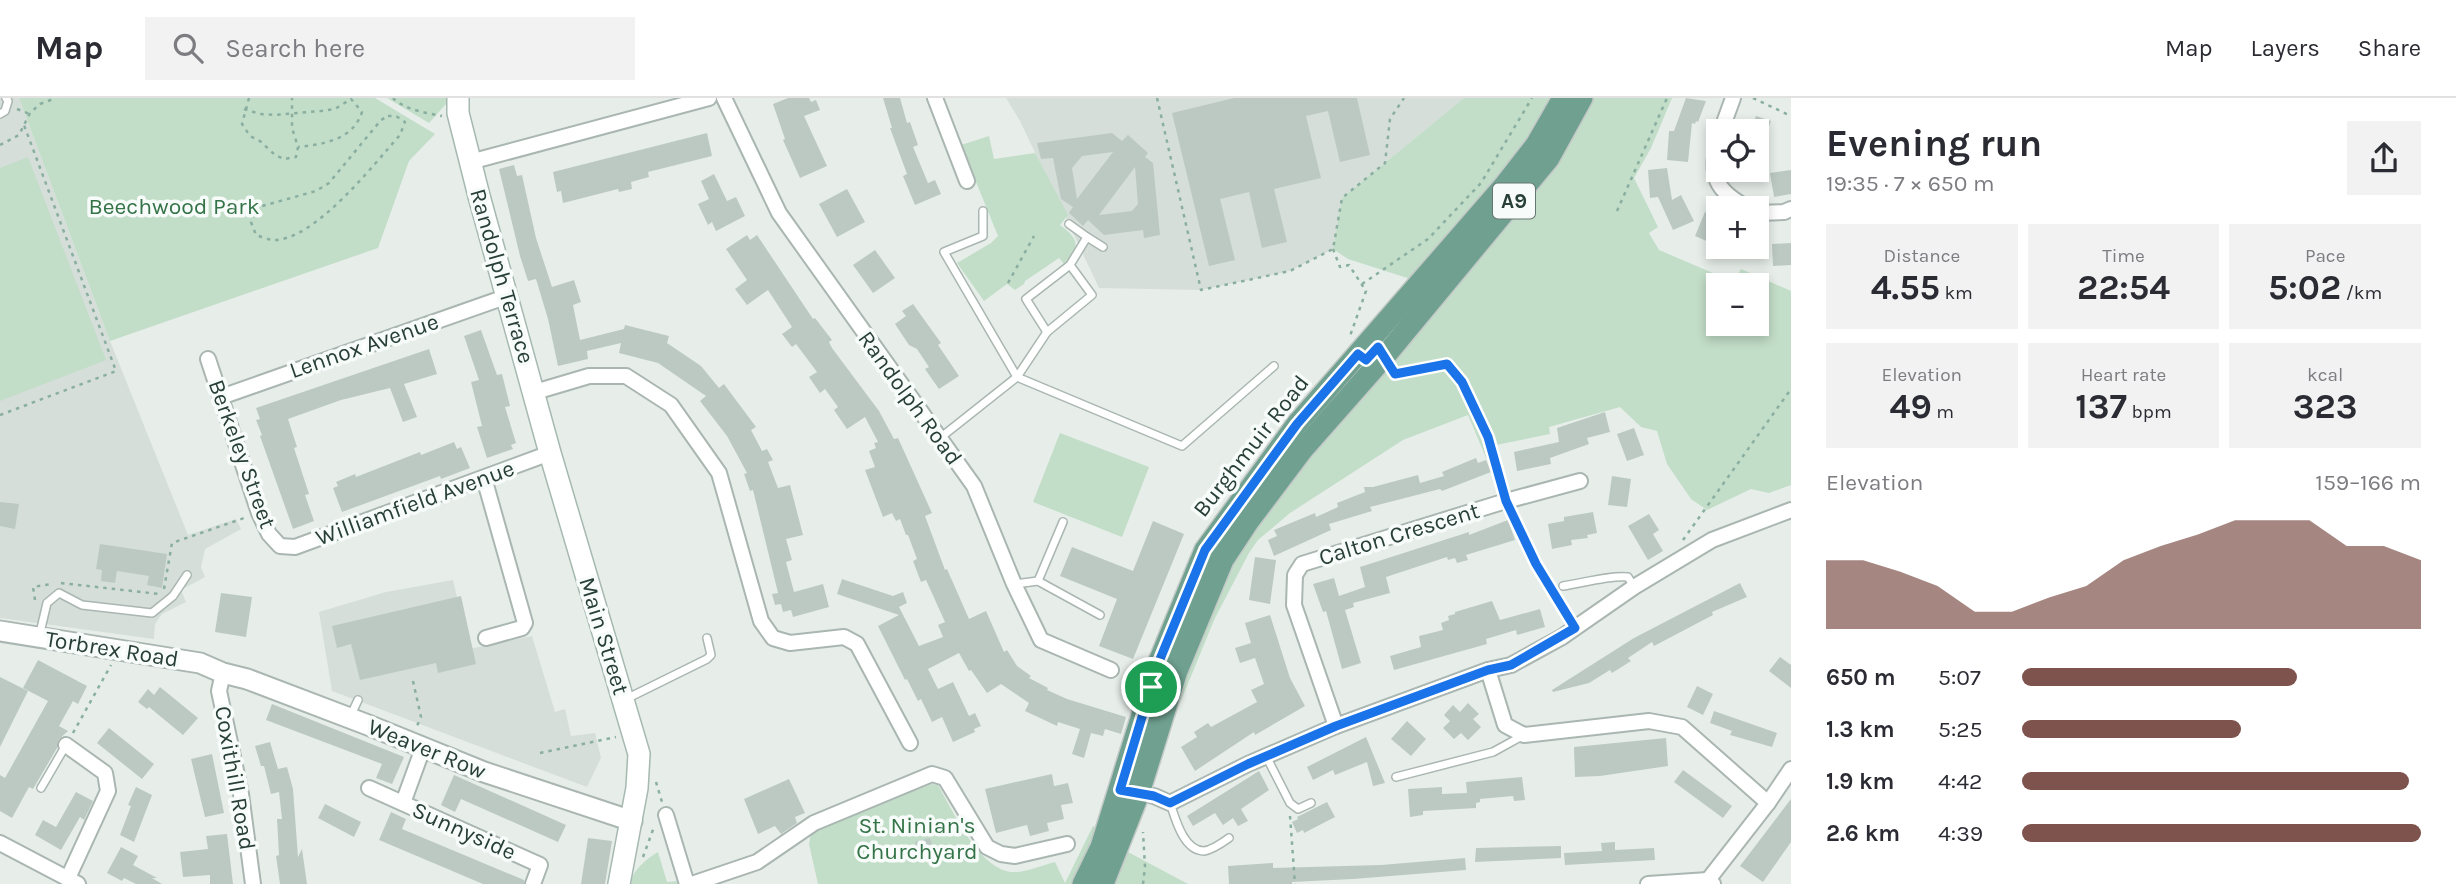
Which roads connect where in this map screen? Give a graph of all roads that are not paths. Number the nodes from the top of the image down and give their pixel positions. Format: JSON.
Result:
{"nodes":[{"id":1,"x":709,"y":98,"type":"edge"},
{"id":2,"x":724,"y":98,"type":"edge"},
{"id":3,"x":935,"y":98,"type":"edge"},
{"id":4,"x":1563,"y":98,"type":"edge"},
{"id":5,"x":1582,"y":98,"type":"edge"},
{"id":6,"x":1733,"y":98,"type":"edge"},
{"id":7,"x":6,"y":102,"type":"edge"},
{"id":8,"x":458,"y":106,"type":"edge"},
{"id":9,"x":0,"y":114,"type":"edge"},
{"id":10,"x":1725,"y":119,"type":"edge"},
{"id":11,"x":470,"y":162,"type":"junction"},
{"id":12,"x":967,"y":181,"type":"dead end"},
{"id":13,"x":1716,"y":182,"type":"edge"},
{"id":14,"x":1729,"y":196,"type":"edge"},
{"id":15,"x":1791,"y":209,"type":"edge"},
{"id":16,"x":983,"y":211,"type":"dead end"},
{"id":17,"x":1769,"y":213,"type":"edge"},
{"id":18,"x":1069,"y":224,"type":"dead end"},
{"id":19,"x":1087,"y":237,"type":"junction"},
{"id":20,"x":1103,"y":247,"type":"dead end"},
{"id":21,"x":1070,"y":265,"type":"junction"},
{"id":22,"x":508,"y":296,"type":"junction"},
{"id":23,"x":1047,"y":332,"type":"junction"},
{"id":24,"x":208,"y":359,"type":"dead end"},
{"id":25,"x":1273,"y":366,"type":"dead end"},
{"id":26,"x":1017,"y":377,"type":"junction"},
{"id":27,"x":535,"y":392,"type":"junction"},
{"id":28,"x":221,"y":397,"type":"junction"},
{"id":29,"x":939,"y":438,"type":"junction"},
{"id":30,"x":550,"y":453,"type":"junction"},
{"id":31,"x":484,"y":478,"type":"junction"},
{"id":32,"x":1580,"y":481,"type":"dead end"},
{"id":33,"x":1791,"y":510,"type":"edge"},
{"id":34,"x":1063,"y":522,"type":"dead end"},
{"id":35,"x":280,"y":546,"type":"joint"},
{"id":36,"x":187,"y":575,"type":"dead end"},
{"id":37,"x":1038,"y":581,"type":"junction"},
{"id":38,"x":1014,"y":584,"type":"junction"},
{"id":39,"x":1563,"y":586,"type":"dead end"},
{"id":40,"x":1634,"y":587,"type":"junction"},
{"id":41,"x":1100,"y":615,"type":"dead end"},
{"id":42,"x":41,"y":630,"type":"junction"},
{"id":43,"x":0,"y":631,"type":"edge"},
{"id":44,"x":485,"y":638,"type":"dead end"},
{"id":45,"x":707,"y":638,"type":"dead end"},
{"id":46,"x":1111,"y":670,"type":"dead end"},
{"id":47,"x":1488,"y":670,"type":"junction"},
{"id":48,"x":223,"y":673,"type":"junction"},
{"id":49,"x":623,"y":700,"type":"junction"},
{"id":50,"x":1336,"y":726,"type":"junction"},
{"id":51,"x":1524,"y":734,"type":"junction"},
{"id":52,"x":910,"y":743,"type":"dead end"},
{"id":53,"x":66,"y":745,"type":"joint"},
{"id":54,"x":417,"y":745,"type":"junction"},
{"id":55,"x":1266,"y":756,"type":"junction"},
{"id":56,"x":1791,"y":769,"type":"edge"},
{"id":57,"x":1396,"y":777,"type":"dead end"},
{"id":58,"x":41,"y":788,"type":"dead end"},
{"id":59,"x":369,"y":788,"type":"dead end"},
{"id":60,"x":1129,"y":792,"type":"junction"},
{"id":61,"x":403,"y":803,"type":"junction"},
{"id":62,"x":1170,"y":803,"type":"junction"},
{"id":63,"x":1311,"y":803,"type":"dead end"},
{"id":64,"x":1768,"y":803,"type":"junction"},
{"id":65,"x":666,"y":816,"type":"dead end"},
{"id":66,"x":632,"y":821,"type":"junction"},
{"id":67,"x":1228,"y":838,"type":"dead end"},
{"id":68,"x":0,"y":843,"type":"edge"},
{"id":69,"x":1067,"y":844,"type":"dead end"},
{"id":70,"x":620,"y":877,"type":"edge"},
{"id":71,"x":73,"y":881,"type":"edge"},
{"id":72,"x":1710,"y":882,"type":"edge"},
{"id":73,"x":253,"y":884,"type":"edge"},
{"id":74,"x":533,"y":884,"type":"edge"},
{"id":75,"x":689,"y":884,"type":"edge"},
{"id":76,"x":1083,"y":884,"type":"edge"},
{"id":77,"x":1103,"y":884,"type":"edge"},
{"id":78,"x":1648,"y":884,"type":"edge"}],
"edges":[{"from":1,"to":11,"type":"street"},
{"from":2,"to":29,"type":"street","name":"Randolph Road"},
{"from":3,"to":12,"type":"street"},
{"from":4,"to":60,"type":"main road","name":"Burghmuir Road","number":"A9"},
{"from":5,"to":60,"type":"main road","name":"Burghmuir Road","number":"A9"},
{"from":6,"to":10,"type":"street"},
{"from":7,"to":9,"type":"lane"},
{"from":8,"to":11,"type":"main road","name":"Randolph Terrace"},
{"from":11,"to":22,"type":"main road","name":"Randolph Terrace"},
{"from":13,"to":14,"type":"street"},
{"from":15,"to":17,"type":"street"},
{"from":16,"to":26,"type":"lane"},
{"from":18,"to":19,"type":"lane"},
{"from":19,"to":20,"type":"lane"},
{"from":19,"to":21,"type":"lane"},
{"from":21,"to":23,"type":"lane"},
{"from":21,"to":23,"type":"lane"},
{"from":22,"to":27,"type":"main road","name":"Randolph Terrace"},
{"from":22,"to":28,"type":"street","name":"Lennox Avenue"},
{"from":23,"to":26,"type":"lane"},
{"from":24,"to":28,"type":"street","name":"Berkeley Street"},
{"from":25,"to":26,"type":"lane"},
{"from":26,"to":29,"type":"lane"},
{"from":27,"to":30,"type":"main road","name":"Randolph Terrace"},
{"from":27,"to":52,"type":"street"},
{"from":28,"to":35,"type":"street","name":"Berkeley Street"},
{"from":29,"to":38,"type":"street","name":"Randolph Road"},
{"from":30,"to":31,"type":"street","name":"Williamfield Avenue"},
{"from":30,"to":49,"type":"main road","name":"Main Street"},
{"from":31,"to":35,"type":"street","name":"Williamfield Avenue"},
{"from":31,"to":44,"type":"street"},
{"from":32,"to":50,"type":"street","name":"Calton Crescent"},
{"from":33,"to":40,"type":"street"},
{"from":34,"to":37,"type":"lane"},
{"from":36,"to":42,"type":"lane"},
{"from":37,"to":38,"type":"lane"},
{"from":37,"to":41,"type":"lane"},
{"from":38,"to":46,"type":"street","name":"Randolph Road"},
{"from":39,"to":40,"type":"lane"},
{"from":40,"to":47,"type":"street"},
{"from":42,"to":43,"type":"street","name":"Torbrex Road"},
{"from":42,"to":48,"type":"street","name":"Torbrex Road"},
{"from":45,"to":49,"type":"lane"},
{"from":47,"to":50,"type":"street"},
{"from":47,"to":51,"type":"street"},
{"from":48,"to":54,"type":"street","name":"Weaver Row"},
{"from":48,"to":73,"type":"street","name":"Coxithill Road"},
{"from":49,"to":66,"type":"main road","name":"Main Street"},
{"from":50,"to":55,"type":"street"},
{"from":51,"to":57,"type":"lane"},
{"from":51,"to":64,"type":"street"},
{"from":53,"to":58,"type":"lane"},
{"from":53,"to":71,"type":"street"},
{"from":54,"to":61,"type":"street"},
{"from":54,"to":66,"type":"street","name":"Weaver Row"},
{"from":55,"to":62,"type":"street"},
{"from":55,"to":63,"type":"lane"},
{"from":56,"to":64,"type":"street"},
{"from":59,"to":61,"type":"street","name":"Sunnyside"},
{"from":60,"to":62,"type":"street"},
{"from":60,"to":76,"type":"main road","name":"Burghmuir Road","number":"A9"},
{"from":60,"to":77,"type":"main road","name":"Burghmuir Road","number":"A9"},
{"from":61,"to":74,"type":"street","name":"Sunnyside"},
{"from":62,"to":67,"type":"lane"},
{"from":64,"to":72,"type":"street"},
{"from":65,"to":75,"type":"street"},
{"from":66,"to":70,"type":"main road","name":"Main Street"},
{"from":68,"to":71,"type":"street"},
{"from":69,"to":75,"type":"street"},
{"from":72,"to":78,"type":"street"}]}
